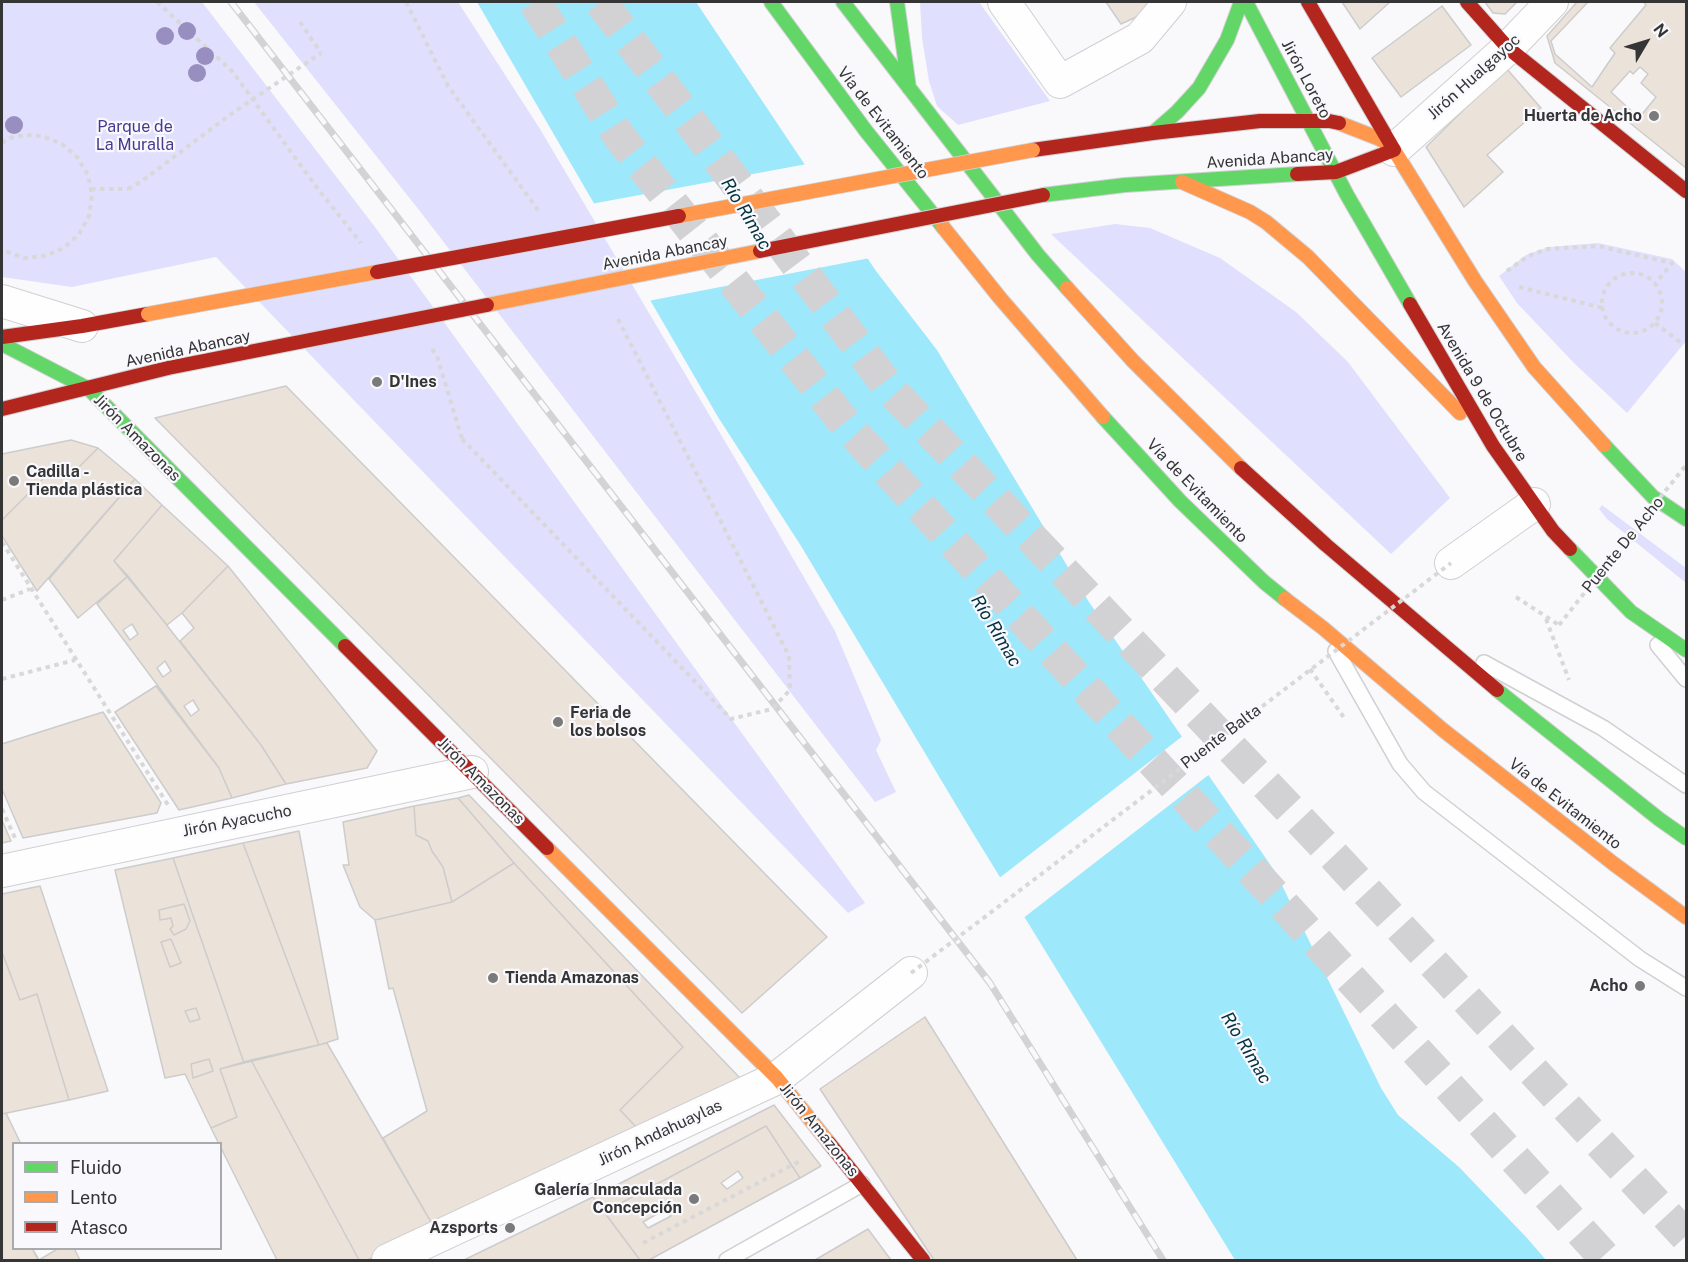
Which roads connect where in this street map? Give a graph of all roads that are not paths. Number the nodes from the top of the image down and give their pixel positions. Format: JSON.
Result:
{"nodes":[{"id":1,"x":771,"y":2,"type":"edge"},
{"id":2,"x":843,"y":2,"type":"edge"},
{"id":3,"x":897,"y":2,"type":"edge"},
{"id":4,"x":1004,"y":2,"type":"edge"},
{"id":5,"x":1170,"y":2,"type":"edge"},
{"id":6,"x":1241,"y":2,"type":"edge"},
{"id":7,"x":1246,"y":2,"type":"edge"},
{"id":8,"x":1308,"y":2,"type":"edge"},
{"id":9,"x":1467,"y":2,"type":"edge"},
{"id":10,"x":1552,"y":2,"type":"edge"},
{"id":11,"x":1508,"y":48,"type":"junction"},
{"id":12,"x":909,"y":90,"type":"junction"},
{"id":13,"x":1310,"y":120,"type":"junction"},
{"id":14,"x":1153,"y":133,"type":"junction"},
{"id":15,"x":1394,"y":150,"type":"junction"},
{"id":16,"x":1336,"y":172,"type":"junction"},
{"id":17,"x":1182,"y":182,"type":"junction"},
{"id":18,"x":1686,"y":191,"type":"edge"},
{"id":19,"x":2,"y":301,"type":"edge"},
{"id":20,"x":82,"y":326,"type":"junction"},
{"id":21,"x":2,"y":337,"type":"edge"},
{"id":22,"x":2,"y":344,"type":"edge"},
{"id":23,"x":89,"y":389,"type":"junction"},
{"id":24,"x":2,"y":409,"type":"edge"},
{"id":25,"x":1493,"y":446,"type":"junction"},
{"id":26,"x":1534,"y":504,"type":"junction"},
{"id":27,"x":1686,"y":519,"type":"edge"},
{"id":28,"x":1451,"y":563,"type":"road end"},
{"id":29,"x":1631,"y":612,"type":"junction"},
{"id":30,"x":1323,"y":627,"type":"junction"},
{"id":31,"x":1430,"y":633,"type":"junction"},
{"id":32,"x":1686,"y":650,"type":"edge"},
{"id":33,"x":1686,"y":679,"type":"edge"},
{"id":34,"x":472,"y":772,"type":"junction"},
{"id":35,"x":1686,"y":785,"type":"edge"},
{"id":36,"x":1686,"y":838,"type":"edge"},
{"id":37,"x":2,"y":871,"type":"edge"},
{"id":38,"x":1686,"y":917,"type":"edge"},
{"id":39,"x":911,"y":973,"type":"road end"},
{"id":40,"x":1686,"y":988,"type":"edge"},
{"id":41,"x":777,"y":1078,"type":"junction"},
{"id":42,"x":862,"y":1184,"type":"junction"},
{"id":43,"x":388,"y":1260,"type":"edge"},
{"id":44,"x":727,"y":1260,"type":"edge"},
{"id":45,"x":923,"y":1260,"type":"edge"}],
"edges":[{"from":1,"to":30,"type":"main road","name":"Vía de Evitamiento"},
{"from":2,"to":12,"type":"main road"},
{"from":3,"to":12,"type":"main road"},
{"from":4,"to":5,"type":"street"},
{"from":6,"to":14,"type":"main road"},
{"from":7,"to":13,"type":"main road","name":"Jirón Loreto"},
{"from":8,"to":15,"type":"main road"},
{"from":9,"to":11,"type":"main road"},
{"from":10,"to":11,"type":"street","name":"Jirón Hualgayoc"},
{"from":11,"to":15,"type":"street","name":"Jirón Hualgayoc"},
{"from":11,"to":18,"type":"main road"},
{"from":12,"to":31,"type":"main road"},
{"from":13,"to":14,"type":"main road","name":"Avenida Abancay"},
{"from":13,"to":15,"type":"main road","name":"Avenida Abancay"},
{"from":13,"to":16,"type":"main road","name":"Jirón Loreto"},
{"from":14,"to":20,"type":"main road","name":"Avenida Abancay","bridge":true},
{"from":15,"to":16,"type":"main road","name":"Avenida Abancay"},
{"from":15,"to":27,"type":"main road"},
{"from":16,"to":17,"type":"main road","name":"Avenida Abancay"},
{"from":16,"to":25,"type":"main road","name":"Avenida 9 de Octubre"},
{"from":17,"to":23,"type":"main road","name":"Avenida Abancay","bridge":true},
{"from":17,"to":25,"type":"main road"},
{"from":19,"to":20,"type":"street"},
{"from":20,"to":21,"type":"main road","name":"Avenida Abancay"},
{"from":22,"to":23,"type":"main road","name":"Jirón Amazonas"},
{"from":23,"to":24,"type":"main road","name":"Avenida Abancay"},
{"from":23,"to":34,"type":"main road","name":"Jirón Amazonas"},
{"from":25,"to":26,"type":"main road","name":"Avenida 9 de Octubre"},
{"from":26,"to":28,"type":"street"},
{"from":26,"to":29,"type":"main road","name":"Avenida 9 de Octubre"},
{"from":29,"to":32,"type":"main road","name":"Avenida 9 de Octubre"},
{"from":29,"to":33,"type":"lane"},
{"from":30,"to":38,"type":"main road","name":"Vía de Evitamiento"},
{"from":30,"to":40,"type":"lane"},
{"from":31,"to":35,"type":"lane"},
{"from":31,"to":36,"type":"main road"},
{"from":34,"to":37,"type":"street","name":"Jirón Ayacucho"},
{"from":34,"to":41,"type":"main road","name":"Jirón Amazonas"},
{"from":39,"to":41,"type":"street","name":"Jirón Andahuaylas"},
{"from":41,"to":42,"type":"main road","name":"Jirón Amazonas"},
{"from":41,"to":43,"type":"street","name":"Jirón Andahuaylas"},
{"from":42,"to":44,"type":"lane"},
{"from":42,"to":45,"type":"main road","name":"Jirón Amazonas"}]}
